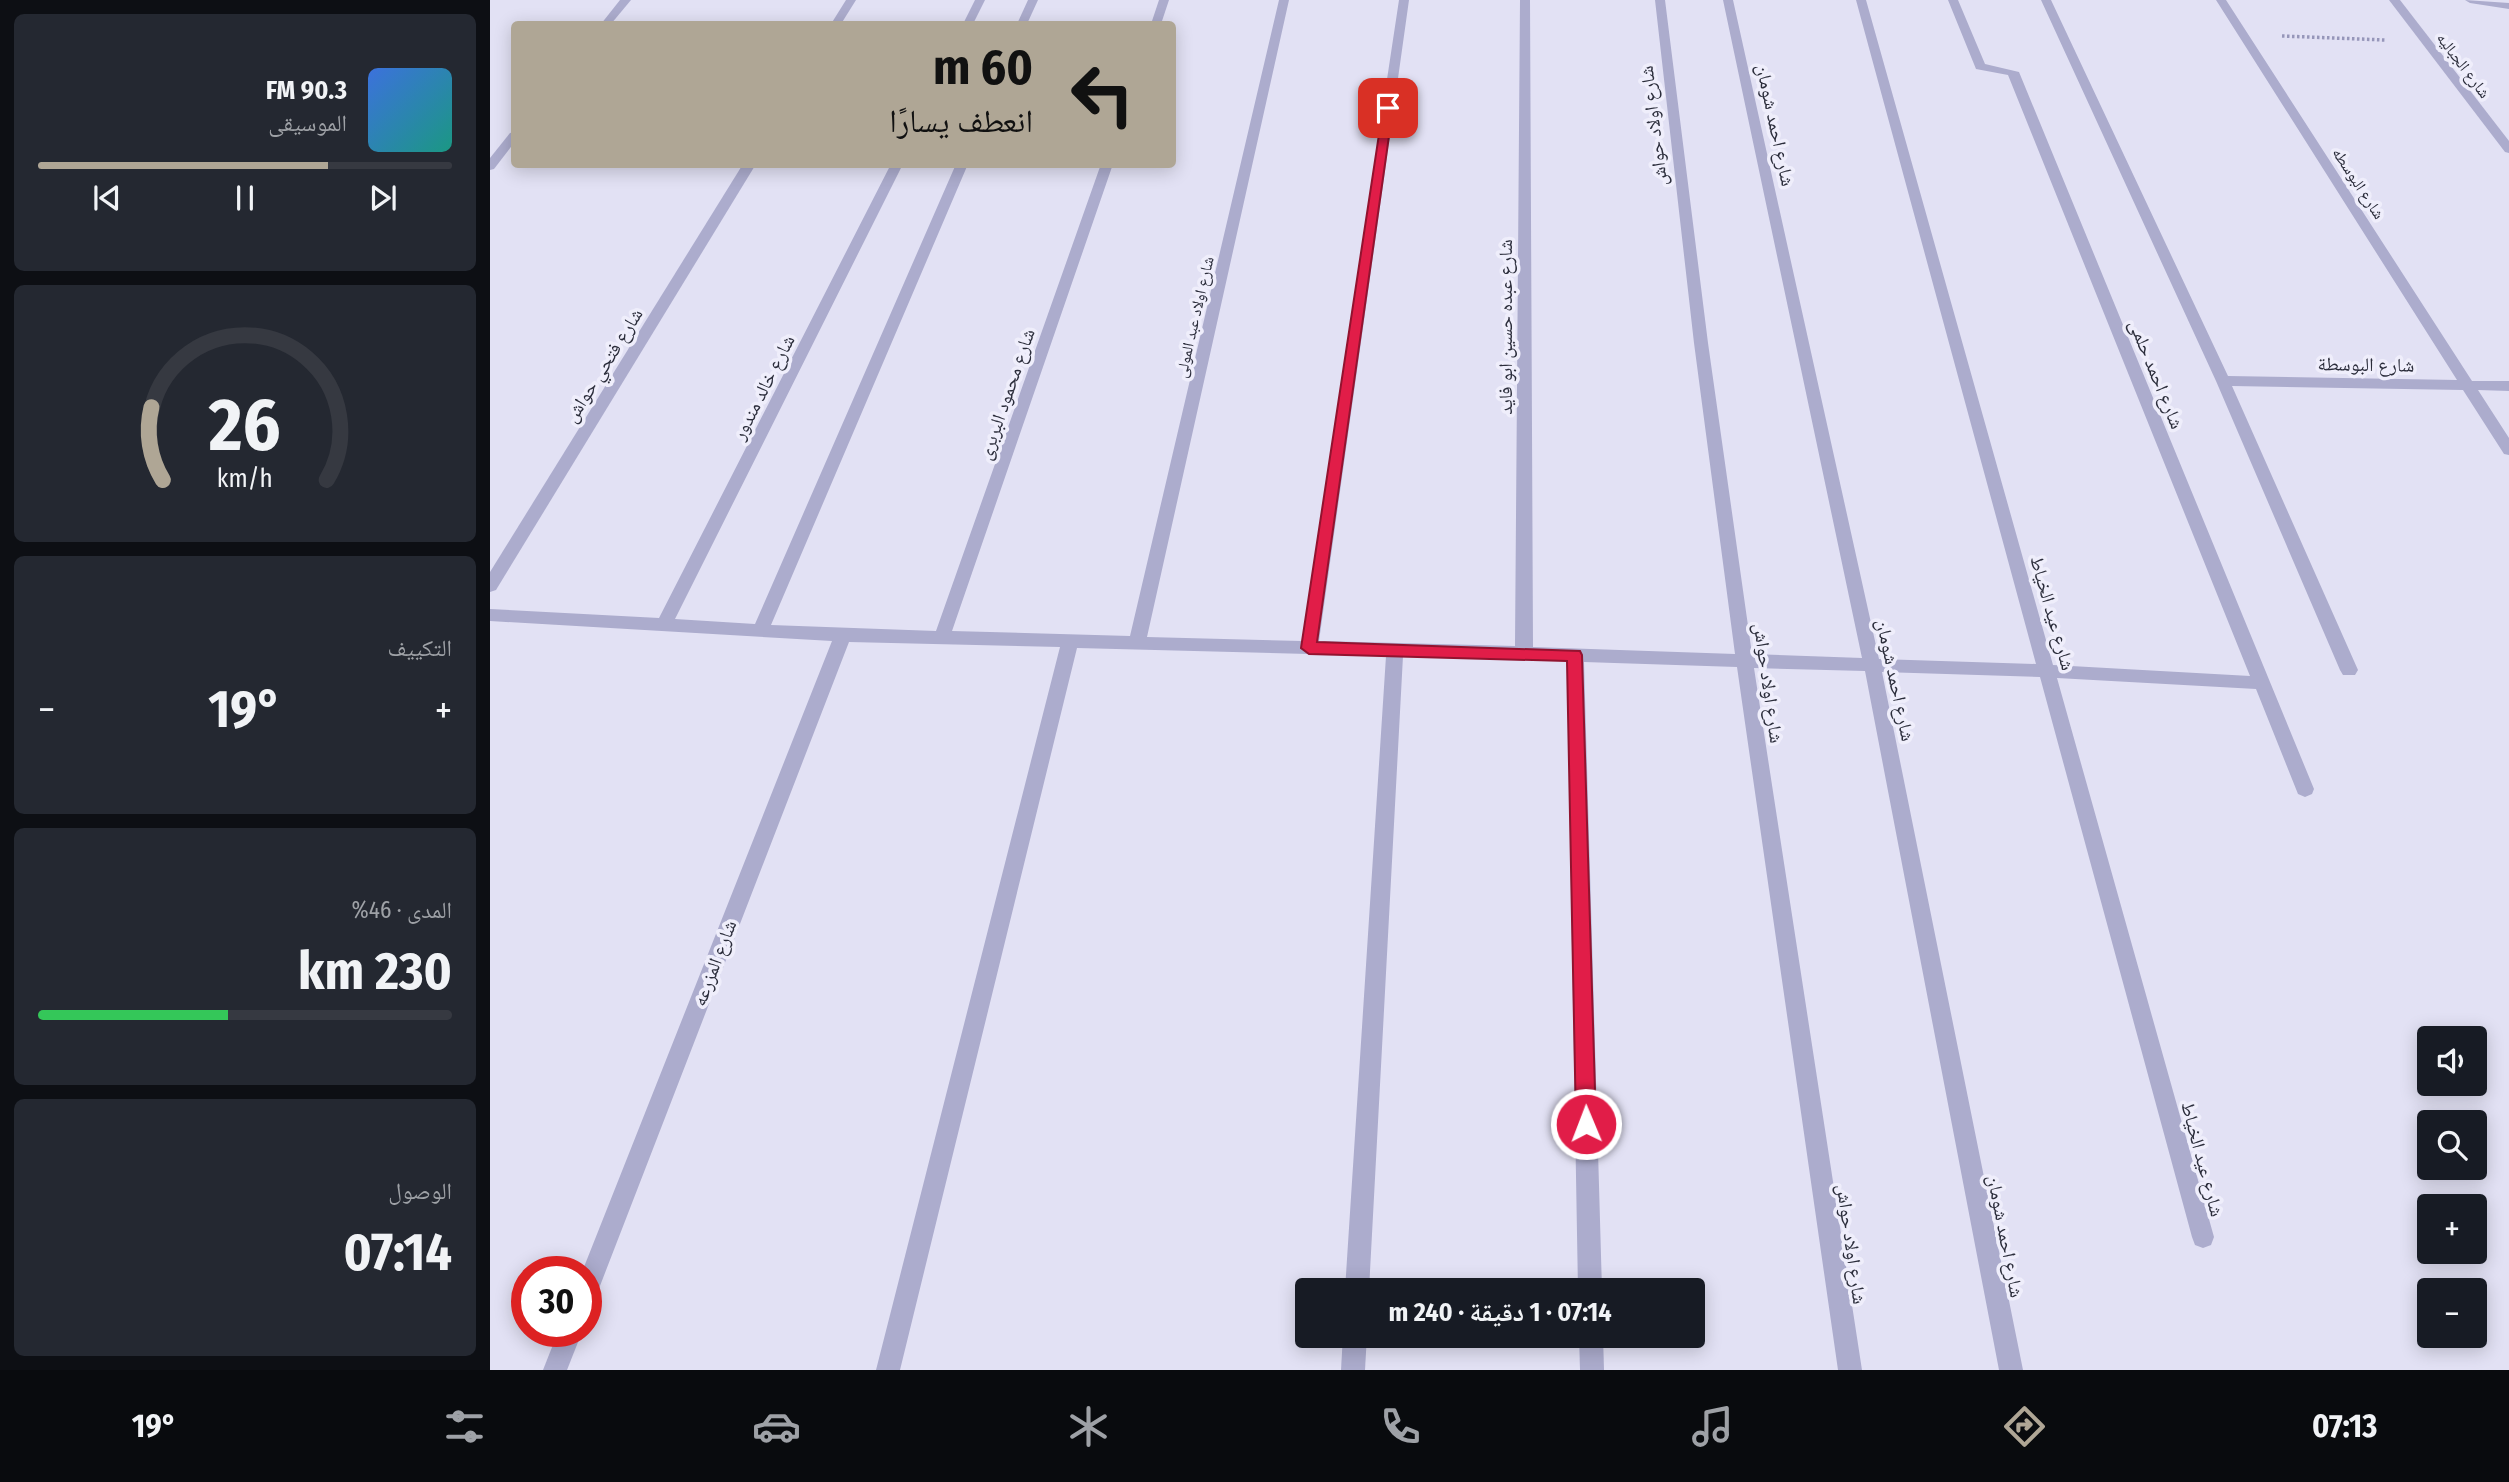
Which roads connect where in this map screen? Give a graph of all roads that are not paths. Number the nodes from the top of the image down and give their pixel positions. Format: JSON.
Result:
{"nodes":[{"id":1,"x":626,"y":0,"type":"edge"},
{"id":2,"x":851,"y":0,"type":"edge"},
{"id":3,"x":980,"y":0,"type":"edge"},
{"id":4,"x":1033,"y":0,"type":"edge"},
{"id":5,"x":1164,"y":0,"type":"edge"},
{"id":6,"x":1284,"y":0,"type":"edge"},
{"id":7,"x":1404,"y":0,"type":"edge"},
{"id":8,"x":1525,"y":0,"type":"edge"},
{"id":9,"x":1660,"y":0,"type":"edge"},
{"id":10,"x":1728,"y":0,"type":"edge"},
{"id":11,"x":1861,"y":0,"type":"edge"},
{"id":12,"x":1953,"y":0,"type":"edge"},
{"id":13,"x":2046,"y":0,"type":"edge"},
{"id":14,"x":2221,"y":0,"type":"edge"},
{"id":15,"x":2394,"y":0,"type":"edge"},
{"id":16,"x":2470,"y":0,"type":"edge"},
{"id":17,"x":2509,"y":6,"type":"edge"},
{"id":18,"x":608,"y":21,"type":"edge"},
{"id":19,"x":838,"y":21,"type":"edge"},
{"id":20,"x":970,"y":21,"type":"edge"},
{"id":21,"x":1024,"y":21,"type":"edge"},
{"id":22,"x":1157,"y":21,"type":"edge"},
{"id":23,"x":511,"y":140,"type":"edge"},
{"id":24,"x":2509,"y":149,"type":"edge"},
{"id":25,"x":490,"y":166,"type":"edge"},
{"id":26,"x":748,"y":168,"type":"edge"},
{"id":27,"x":895,"y":168,"type":"edge"},
{"id":28,"x":960,"y":168,"type":"edge"},
{"id":29,"x":1106,"y":168,"type":"edge"},
{"id":30,"x":2223,"y":381,"type":"junction"},
{"id":31,"x":2469,"y":385,"type":"junction"},
{"id":32,"x":2509,"y":386,"type":"edge"},
{"id":33,"x":2509,"y":450,"type":"edge"},
{"id":34,"x":490,"y":586,"type":"edge"},
{"id":35,"x":490,"y":615,"type":"edge"},
{"id":36,"x":663,"y":626,"type":"junction"},
{"id":37,"x":760,"y":631,"type":"junction"},
{"id":38,"x":843,"y":635,"type":"junction"},
{"id":39,"x":942,"y":637,"type":"junction"},
{"id":40,"x":1070,"y":640,"type":"junction"},
{"id":41,"x":1137,"y":642,"type":"junction"},
{"id":42,"x":1309,"y":648,"type":"junction"},
{"id":43,"x":1395,"y":649,"type":"junction"},
{"id":44,"x":1524,"y":653,"type":"junction"},
{"id":45,"x":1575,"y":655,"type":"junction"},
{"id":46,"x":1745,"y":661,"type":"junction"},
{"id":47,"x":1872,"y":665,"type":"junction"},
{"id":48,"x":2349,"y":670,"type":"dead end"},
{"id":49,"x":2047,"y":671,"type":"junction"},
{"id":50,"x":2262,"y":683,"type":"junction"},
{"id":51,"x":2305,"y":789,"type":"dead end"},
{"id":52,"x":2203,"y":1237,"type":"dead end"},
{"id":53,"x":600,"y":1256,"type":"edge"},
{"id":54,"x":1358,"y":1278,"type":"edge"},
{"id":55,"x":1590,"y":1278,"type":"edge"},
{"id":56,"x":564,"y":1347,"type":"edge"},
{"id":57,"x":1354,"y":1348,"type":"edge"},
{"id":58,"x":1591,"y":1348,"type":"edge"},
{"id":59,"x":555,"y":1370,"type":"edge"},
{"id":60,"x":888,"y":1370,"type":"edge"},
{"id":61,"x":1353,"y":1370,"type":"edge"},
{"id":62,"x":1592,"y":1370,"type":"edge"},
{"id":63,"x":1850,"y":1370,"type":"edge"},
{"id":64,"x":2011,"y":1370,"type":"edge"}],
"edges":[{"from":1,"to":18,"type":"street"},
{"from":2,"to":19,"type":"street"},
{"from":3,"to":20,"type":"street"},
{"from":4,"to":21,"type":"street"},
{"from":5,"to":22,"type":"street"},
{"from":6,"to":41,"type":"street","name":"شارع اولاد عبد المولى"},
{"from":7,"to":42,"type":"street"},
{"from":8,"to":44,"type":"street","name":"شارع عبده حسين ابو فايد"},
{"from":9,"to":46,"type":"street","name":"شارع اولاد حواش"},
{"from":10,"to":47,"type":"street","name":"شارع احمد شومان"},
{"from":11,"to":49,"type":"street","name":"شارع عيد الخياط"},
{"from":12,"to":50,"type":"street","name":"شارع احمد حلمى"},
{"from":13,"to":30,"type":"street"},
{"from":14,"to":31,"type":"street","name":"شارع البوسطه"},
{"from":15,"to":24,"type":"street","name":"شارع الجباليه"},
{"from":16,"to":17,"type":"street"},
{"from":23,"to":25,"type":"street"},
{"from":26,"to":34,"type":"street","name":"شارع فتحي حواش"},
{"from":27,"to":36,"type":"street","name":"شارع خالد مندور"},
{"from":28,"to":37,"type":"street"},
{"from":29,"to":39,"type":"street","name":"شارع محمود البربرى"},
{"from":30,"to":31,"type":"street","name":"شارع البوسطة"},
{"from":30,"to":48,"type":"street"},
{"from":31,"to":32,"type":"street","name":"شارع البوسطة"},
{"from":31,"to":33,"type":"street","name":"شارع البوسطه"},
{"from":35,"to":36,"type":"street"},
{"from":36,"to":37,"type":"street"},
{"from":37,"to":38,"type":"street"},
{"from":38,"to":39,"type":"street"},
{"from":38,"to":53,"type":"street","name":"شارع المزرعه"},
{"from":39,"to":40,"type":"street"},
{"from":40,"to":41,"type":"street"},
{"from":40,"to":60,"type":"street"},
{"from":41,"to":42,"type":"street"},
{"from":42,"to":43,"type":"street"},
{"from":43,"to":44,"type":"street"},
{"from":43,"to":54,"type":"street"},
{"from":44,"to":45,"type":"street"},
{"from":45,"to":46,"type":"street"},
{"from":45,"to":55,"type":"street"},
{"from":46,"to":47,"type":"street"},
{"from":46,"to":63,"type":"street","name":"شارع اولاد حواش"},
{"from":47,"to":49,"type":"street"},
{"from":47,"to":64,"type":"street","name":"شارع احمد شومان"},
{"from":49,"to":50,"type":"street"},
{"from":49,"to":52,"type":"street","name":"شارع عيد الخياط"},
{"from":50,"to":51,"type":"street","name":"شارع احمد حلمى"},
{"from":56,"to":59,"type":"street"},
{"from":57,"to":61,"type":"street"},
{"from":58,"to":62,"type":"street"}]}
